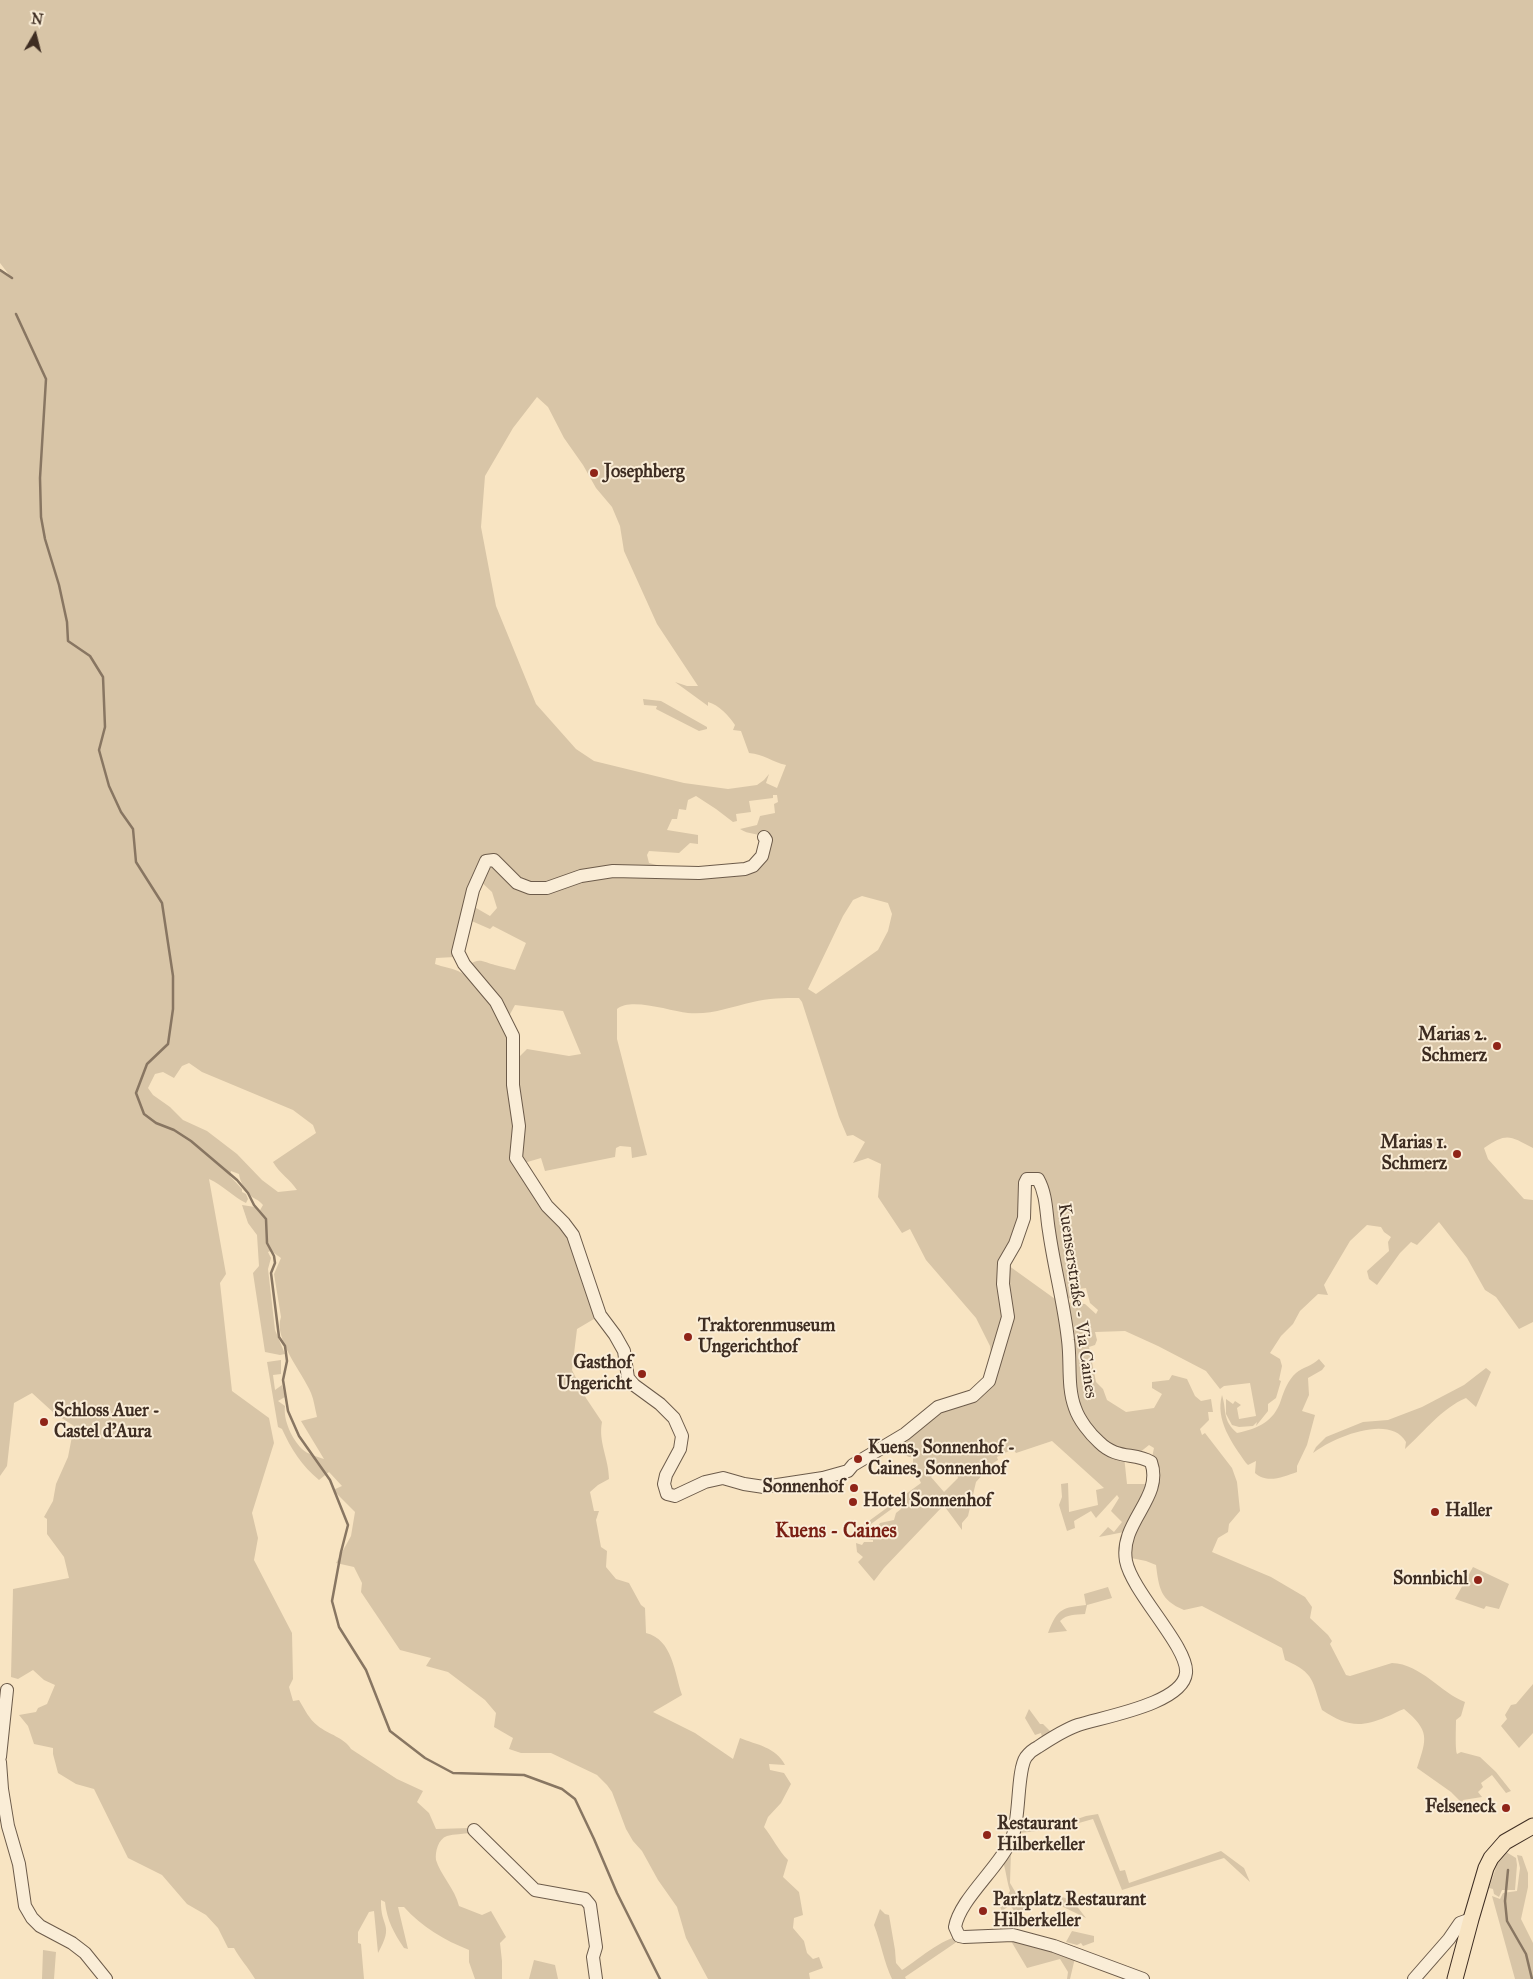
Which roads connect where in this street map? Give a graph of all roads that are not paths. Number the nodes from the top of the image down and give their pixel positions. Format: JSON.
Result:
{"nodes":[{"id":1,"x":764,"y":837,"type":"dead end"},
{"id":2,"x":7,"y":1690,"type":"dead end"},
{"id":3,"x":0,"y":1757,"type":"edge"},
{"id":4,"x":0,"y":1762,"type":"edge"},
{"id":5,"x":1533,"y":1826,"type":"edge"},
{"id":6,"x":474,"y":1830,"type":"dead end"},
{"id":7,"x":1471,"y":1919,"type":"junction"},
{"id":8,"x":106,"y":1979,"type":"edge"},
{"id":9,"x":596,"y":1979,"type":"edge"},
{"id":10,"x":1144,"y":1979,"type":"edge"},
{"id":11,"x":1414,"y":1979,"type":"edge"},
{"id":12,"x":1455,"y":1979,"type":"edge"}],
"edges":[{"from":1,"to":10,"type":"street","name":"Kuenserstraße - Via Caines"},
{"from":2,"to":3,"type":"street"},
{"from":4,"to":8,"type":"street"},
{"from":5,"to":7,"type":"main road"},
{"from":6,"to":9,"type":"street"},
{"from":7,"to":11,"type":"street"},
{"from":7,"to":12,"type":"main road"}]}
